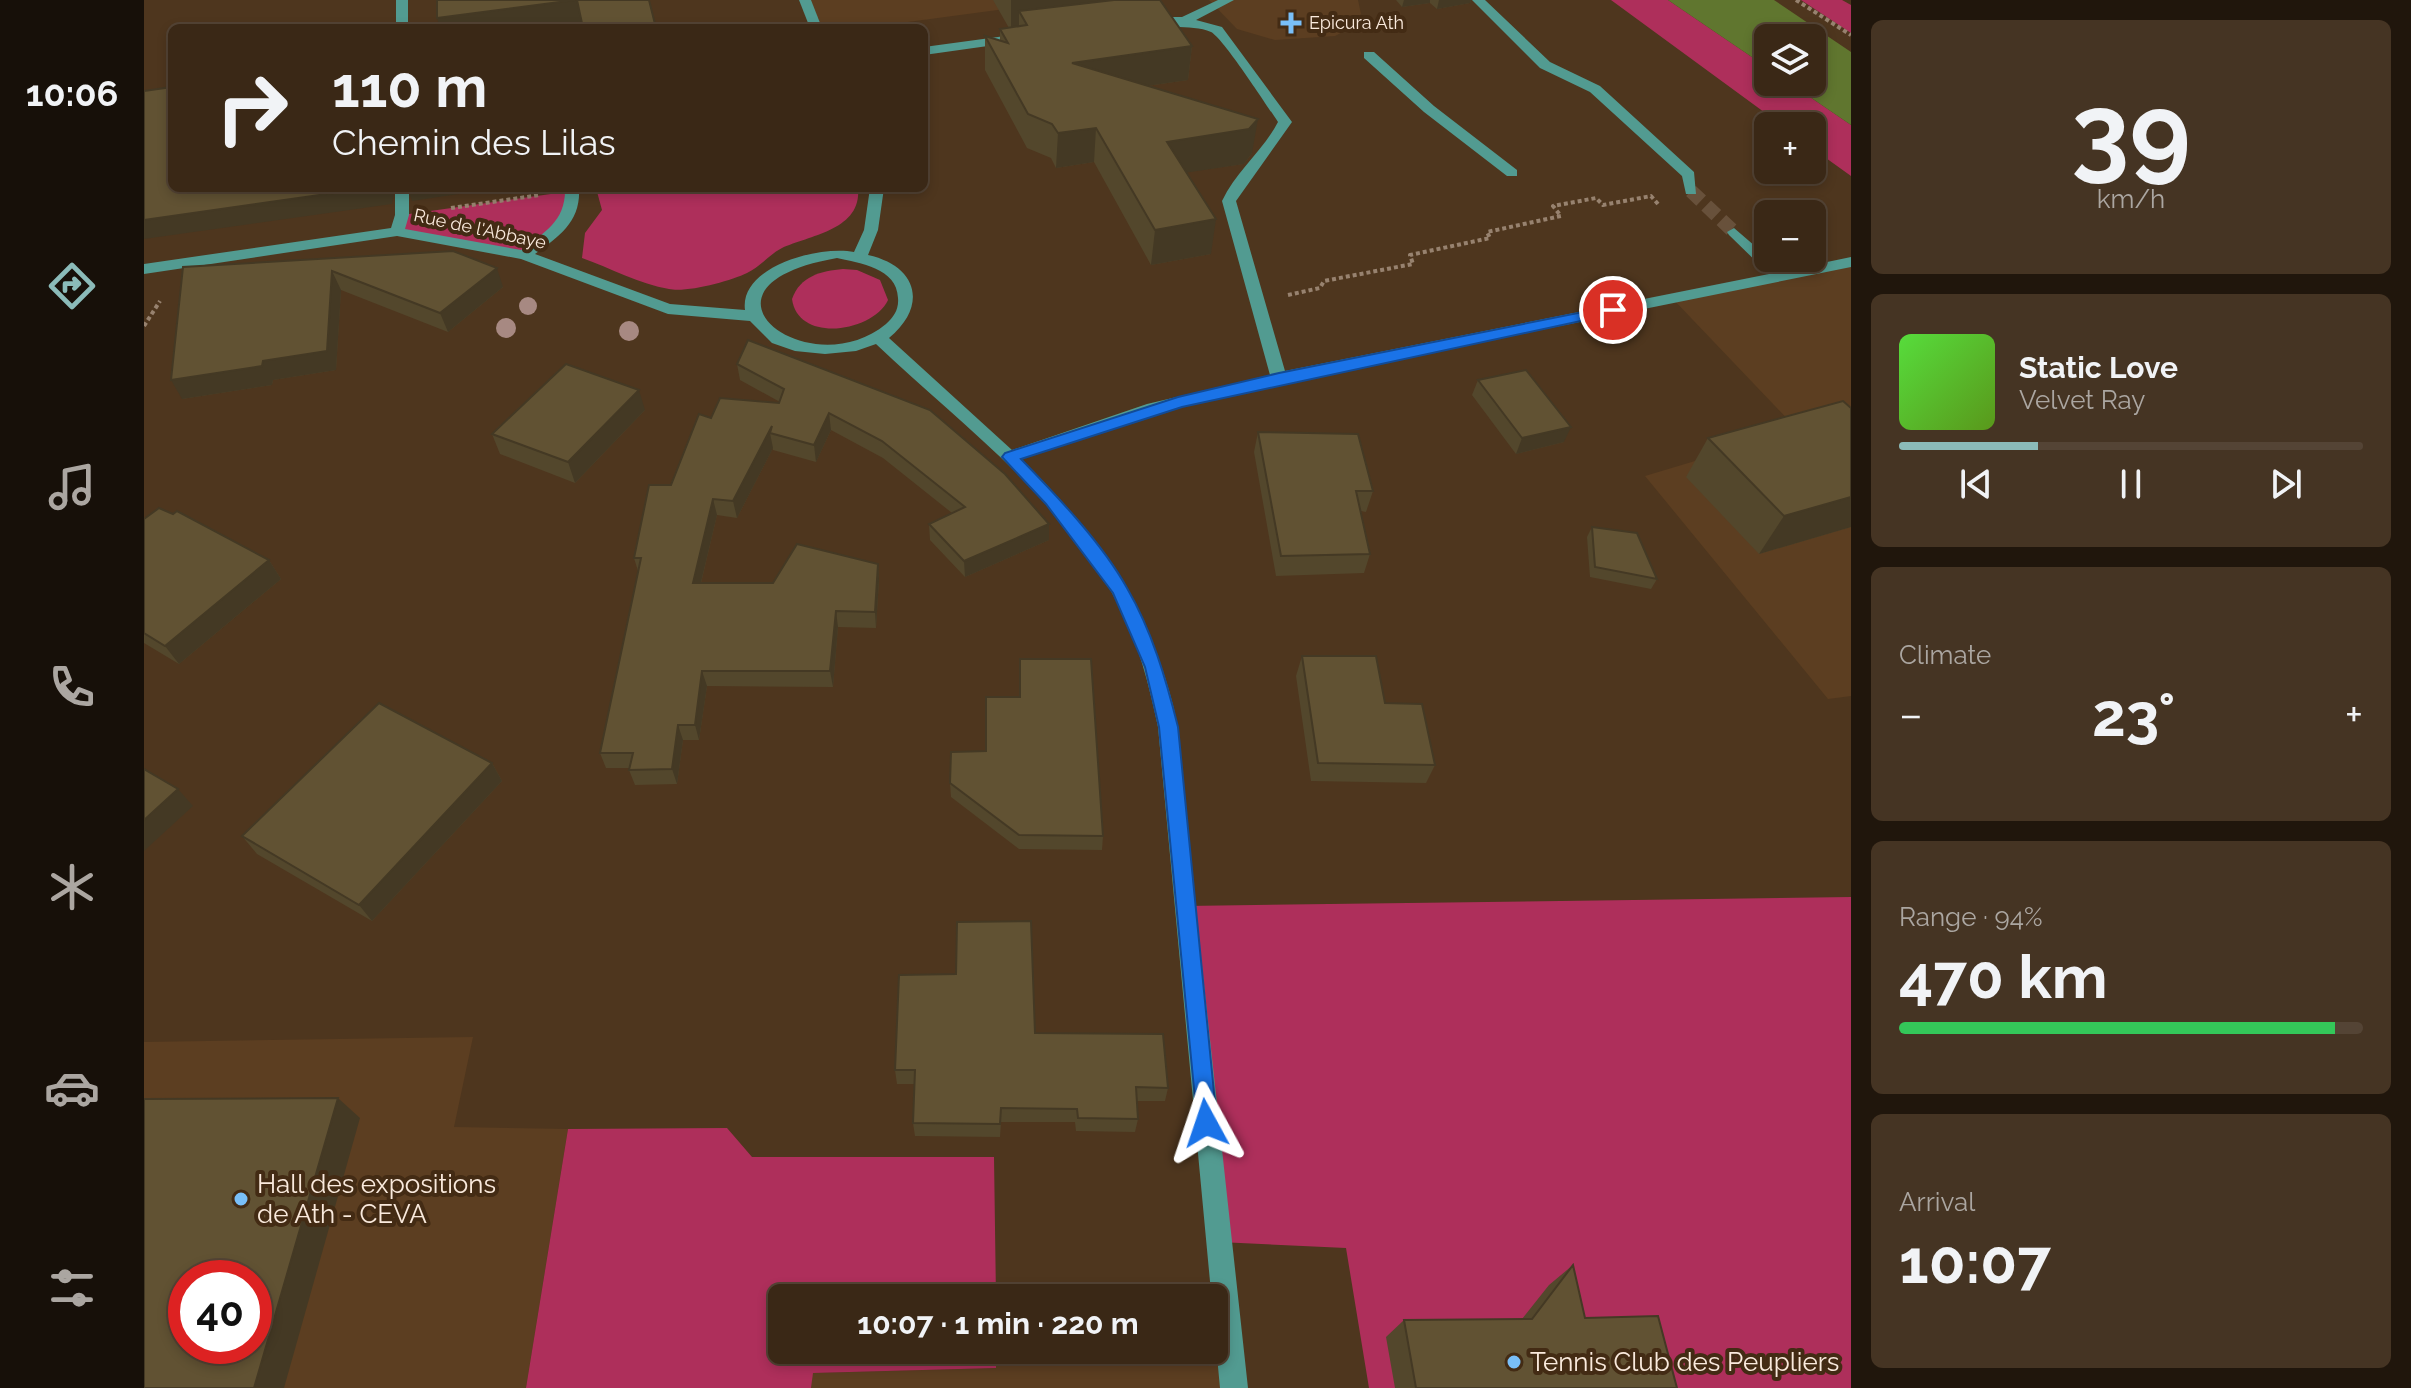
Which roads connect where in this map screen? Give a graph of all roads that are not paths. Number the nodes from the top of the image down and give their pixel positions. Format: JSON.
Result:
{"nodes":[{"id":1,"x":402,"y":0,"type":"edge"},
{"id":2,"x":805,"y":0,"type":"edge"},
{"id":3,"x":1228,"y":0,"type":"edge"},
{"id":4,"x":1478,"y":0,"type":"edge"},
{"id":5,"x":1139,"y":21,"type":"edge"},
{"id":6,"x":1184,"y":21,"type":"junction"},
{"id":7,"x":402,"y":24,"type":"edge"},
{"id":8,"x":814,"y":24,"type":"edge"},
{"id":9,"x":1047,"y":34,"type":"edge"},
{"id":10,"x":928,"y":50,"type":"edge"},
{"id":11,"x":1369,"y":55,"type":"dead end"},
{"id":12,"x":1512,"y":173,"type":"dead end"},
{"id":13,"x":1691,"y":191,"type":"tunnel mouth"},
{"id":14,"x":402,"y":192,"type":"edge"},
{"id":15,"x":572,"y":192,"type":"edge"},
{"id":16,"x":876,"y":192,"type":"edge"},
{"id":17,"x":397,"y":232,"type":"junction"},
{"id":18,"x":1734,"y":232,"type":"tunnel mouth"},
{"id":19,"x":524,"y":255,"type":"junction"},
{"id":20,"x":860,"y":255,"type":"junction"},
{"id":21,"x":1851,"y":262,"type":"edge"},
{"id":22,"x":144,"y":269,"type":"edge"},
{"id":23,"x":1780,"y":276,"type":"junction"},
{"id":24,"x":755,"y":316,"type":"junction"},
{"id":25,"x":880,"y":339,"type":"junction"},
{"id":26,"x":1279,"y":378,"type":"junction"},
{"id":27,"x":1010,"y":457,"type":"junction"},
{"id":28,"x":1234,"y":1388,"type":"edge"}],
"edges":[{"from":1,"to":7,"type":"street"},
{"from":2,"to":8,"type":"street"},
{"from":3,"to":6,"type":"street"},
{"from":4,"to":13,"type":"street"},
{"from":5,"to":6,"type":"street"},
{"from":6,"to":26,"type":"street"},
{"from":9,"to":10,"type":"street"},
{"from":11,"to":12,"type":"street"},
{"from":14,"to":17,"type":"street"},
{"from":15,"to":19,"type":"street"},
{"from":16,"to":20,"type":"street"},
{"from":17,"to":19,"type":"street","name":"Rue de l'Abbaye"},
{"from":17,"to":22,"type":"street","name":"Rue de l'Abbaye"},
{"from":18,"to":23,"type":"street"},
{"from":19,"to":24,"type":"street","name":"Rue de l'Abbaye"},
{"from":20,"to":24,"type":"street"},
{"from":20,"to":25,"type":"street"},
{"from":21,"to":23,"type":"street"},
{"from":23,"to":26,"type":"street"},
{"from":24,"to":25,"type":"street"},
{"from":25,"to":27,"type":"street"},
{"from":26,"to":27,"type":"street"},
{"from":27,"to":28,"type":"street"}]}
